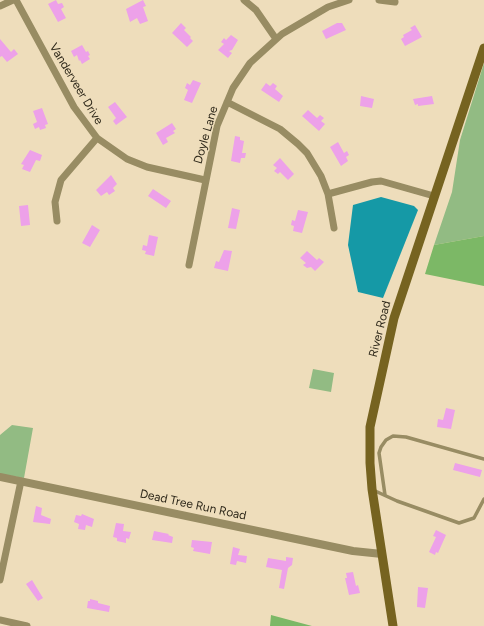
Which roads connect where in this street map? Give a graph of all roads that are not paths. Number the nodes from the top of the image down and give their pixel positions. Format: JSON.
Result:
{"nodes":[{"id":1,"x":13,"y":0,"type":"edge"},
{"id":2,"x":16,"y":0,"type":"edge"},
{"id":3,"x":244,"y":0,"type":"edge"},
{"id":4,"x":349,"y":0,"type":"edge"},
{"id":5,"x":379,"y":0,"type":"edge"},
{"id":6,"x":395,"y":2,"type":"dead end"},
{"id":7,"x":0,"y":6,"type":"edge"},
{"id":8,"x":276,"y":39,"type":"junction"},
{"id":9,"x":484,"y":48,"type":"edge"},
{"id":10,"x":226,"y":102,"type":"junction"},
{"id":11,"x":98,"y":138,"type":"junction"},
{"id":12,"x":205,"y":180,"type":"junction"},
{"id":13,"x":328,"y":194,"type":"junction"},
{"id":14,"x":434,"y":196,"type":"junction"},
{"id":15,"x":57,"y":221,"type":"dead end"},
{"id":16,"x":334,"y":228,"type":"dead end"},
{"id":17,"x":189,"y":265,"type":"dead end"},
{"id":18,"x":484,"y":459,"type":"edge"},
{"id":19,"x":0,"y":477,"type":"edge"},
{"id":20,"x":21,"y":481,"type":"junction"},
{"id":21,"x":372,"y":489,"type":"junction"},
{"id":22,"x":385,"y":495,"type":"junction"},
{"id":23,"x":484,"y":499,"type":"edge"},
{"id":24,"x":382,"y":554,"type":"junction"},
{"id":25,"x":0,"y":580,"type":"edge"},
{"id":26,"x":0,"y":620,"type":"edge"},
{"id":27,"x":27,"y":626,"type":"edge"},
{"id":28,"x":393,"y":626,"type":"edge"}],
"edges":[{"from":1,"to":7,"type":"street"},
{"from":2,"to":11,"type":"street","name":"Vanderveer Drive"},
{"from":3,"to":8,"type":"street"},
{"from":4,"to":8,"type":"street","name":"Doyle Lane"},
{"from":5,"to":6,"type":"street"},
{"from":8,"to":10,"type":"street","name":"Doyle Lane"},
{"from":9,"to":14,"type":"main road","name":"River Road"},
{"from":10,"to":12,"type":"street","name":"Doyle Lane"},
{"from":10,"to":13,"type":"street"},
{"from":11,"to":12,"type":"street","name":"Vanderveer Drive"},
{"from":11,"to":15,"type":"street"},
{"from":12,"to":17,"type":"street","name":"Doyle Lane"},
{"from":13,"to":14,"type":"street"},
{"from":13,"to":16,"type":"street"},
{"from":14,"to":21,"type":"main road","name":"River Road"},
{"from":18,"to":22,"type":"lane"},
{"from":19,"to":20,"type":"street","name":"Dead Tree Run Road"},
{"from":20,"to":24,"type":"street","name":"Dead Tree Run Road"},
{"from":20,"to":25,"type":"street"},
{"from":21,"to":22,"type":"lane"},
{"from":21,"to":24,"type":"main road","name":"River Road"},
{"from":22,"to":23,"type":"lane"},
{"from":24,"to":28,"type":"main road","name":"River Road"},
{"from":26,"to":27,"type":"street"}]}
